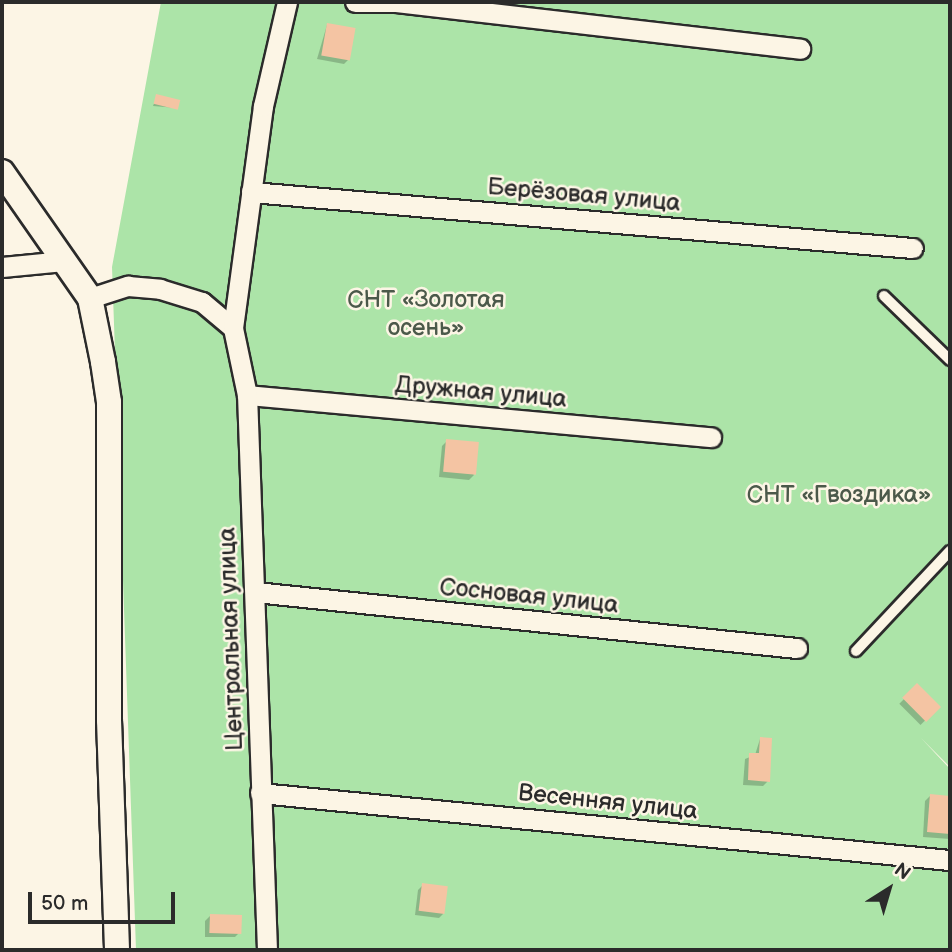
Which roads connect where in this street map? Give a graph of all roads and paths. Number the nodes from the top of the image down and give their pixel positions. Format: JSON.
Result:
{"nodes":[{"id":1,"x":287,"y":2,"type":"edge"},
{"id":2,"x":355,"y":2,"type":"edge"},
{"id":3,"x":395,"y":2,"type":"edge"},
{"id":4,"x":800,"y":49,"type":"dead end"},
{"id":5,"x":2,"y":172,"type":"edge"},
{"id":6,"x":251,"y":191,"type":"junction"},
{"id":7,"x":913,"y":248,"type":"dead end"},
{"id":8,"x":64,"y":261,"type":"junction"},
{"id":9,"x":2,"y":267,"type":"edge"},
{"id":10,"x":884,"y":296,"type":"dead end"},
{"id":11,"x":90,"y":298,"type":"junction"},
{"id":12,"x":233,"y":328,"type":"junction"},
{"id":13,"x":950,"y":360,"type":"edge"},
{"id":14,"x":247,"y":395,"type":"junction"},
{"id":15,"x":711,"y":437,"type":"dead end"},
{"id":16,"x":950,"y":551,"type":"edge"},
{"id":17,"x":255,"y":592,"type":"junction"},
{"id":18,"x":797,"y":648,"type":"dead end"},
{"id":19,"x":856,"y":651,"type":"dead end"},
{"id":20,"x":260,"y":793,"type":"junction"},
{"id":21,"x":950,"y":860,"type":"edge"},
{"id":22,"x":117,"y":950,"type":"edge"},
{"id":23,"x":267,"y":950,"type":"edge"}],
"edges":[{"from":1,"to":6,"type":"street","name":"Центральная улица"},
{"from":2,"to":3,"type":"street"},
{"from":3,"to":4,"type":"street"},
{"from":5,"to":8,"type":"street"},
{"from":6,"to":7,"type":"street","name":"Берёзовая улица"},
{"from":6,"to":12,"type":"street","name":"Центральная улица"},
{"from":8,"to":9,"type":"street"},
{"from":8,"to":11,"type":"street"},
{"from":10,"to":13,"type":"lane"},
{"from":11,"to":12,"type":"street"},
{"from":11,"to":22,"type":"street"},
{"from":12,"to":14,"type":"street","name":"Центральная улица"},
{"from":14,"to":15,"type":"street","name":"Дружная улица"},
{"from":14,"to":17,"type":"street","name":"Центральная улица"},
{"from":16,"to":19,"type":"lane"},
{"from":17,"to":18,"type":"street","name":"Сосновая улица"},
{"from":17,"to":20,"type":"street","name":"Центральная улица"},
{"from":20,"to":21,"type":"street","name":"Весенняя улица"},
{"from":20,"to":23,"type":"street","name":"Центральная улица"}]}
